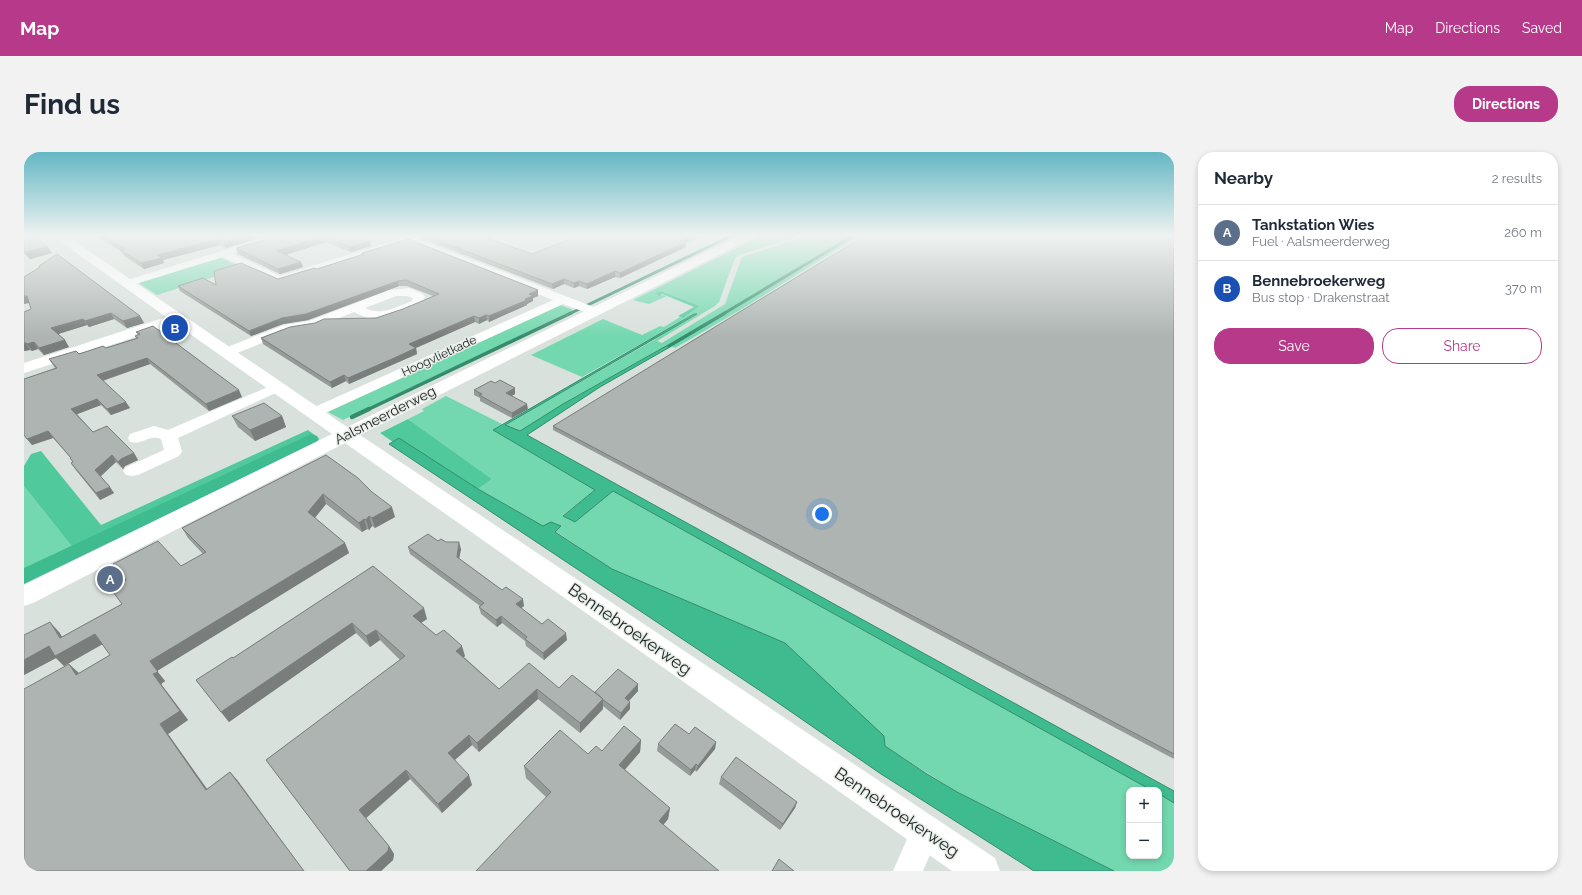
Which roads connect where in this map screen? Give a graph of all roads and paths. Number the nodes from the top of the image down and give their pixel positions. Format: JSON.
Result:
{"nodes":[{"id":1,"x":108,"y":270,"type":"edge"},
{"id":2,"x":173,"y":270,"type":"edge"},
{"id":3,"x":257,"y":270,"type":"edge"},
{"id":4,"x":310,"y":270,"type":"edge"},
{"id":5,"x":488,"y":270,"type":"edge"},
{"id":6,"x":674,"y":270,"type":"edge"},
{"id":7,"x":128,"y":283,"type":"junction"},
{"id":8,"x":564,"y":299,"type":"junction"},
{"id":9,"x":355,"y":308,"type":"dead end"},
{"id":10,"x":587,"y":309,"type":"junction"},
{"id":11,"x":179,"y":318,"type":"junction"},
{"id":12,"x":227,"y":352,"type":"junction"},
{"id":13,"x":24,"y":368,"type":"edge"},
{"id":14,"x":277,"y":387,"type":"junction"},
{"id":15,"x":314,"y":413,"type":"junction"},
{"id":16,"x":346,"y":435,"type":"junction"},
{"id":17,"x":169,"y":436,"type":"junction"},
{"id":18,"x":136,"y":438,"type":"dead end"},
{"id":19,"x":132,"y":471,"type":"dead end"},
{"id":20,"x":24,"y":596,"type":"edge"},
{"id":21,"x":924,"y":831,"type":"junction"},
{"id":22,"x":908,"y":871,"type":"edge"},
{"id":23,"x":982,"y":871,"type":"edge"}],
"edges":[{"from":1,"to":7,"type":"street","name":"Bennebroekerweg"},
{"from":2,"to":7,"type":"street"},
{"from":3,"to":4,"type":"street"},
{"from":5,"to":8,"type":"street"},
{"from":6,"to":10,"type":"street","name":"Aalsmeerderweg"},
{"from":7,"to":11,"type":"street","name":"Bennebroekerweg"},
{"from":8,"to":10,"type":"street"},
{"from":8,"to":15,"type":"street","name":"Hoogvlietkade"},
{"from":9,"to":12,"type":"street"},
{"from":10,"to":16,"type":"street","name":"Aalsmeerderweg"},
{"from":11,"to":12,"type":"street","name":"Bennebroekerweg"},
{"from":11,"to":13,"type":"street"},
{"from":12,"to":14,"type":"street","name":"Bennebroekerweg"},
{"from":14,"to":15,"type":"street","name":"Bennebroekerweg"},
{"from":14,"to":17,"type":"street"},
{"from":15,"to":16,"type":"street","name":"Bennebroekerweg"},
{"from":16,"to":20,"type":"street","name":"Aalsmeerderweg"},
{"from":16,"to":21,"type":"street","name":"Bennebroekerweg"},
{"from":17,"to":18,"type":"street"},
{"from":17,"to":19,"type":"street"},
{"from":21,"to":22,"type":"street"},
{"from":21,"to":23,"type":"street","name":"Bennebroekerweg"}]}
